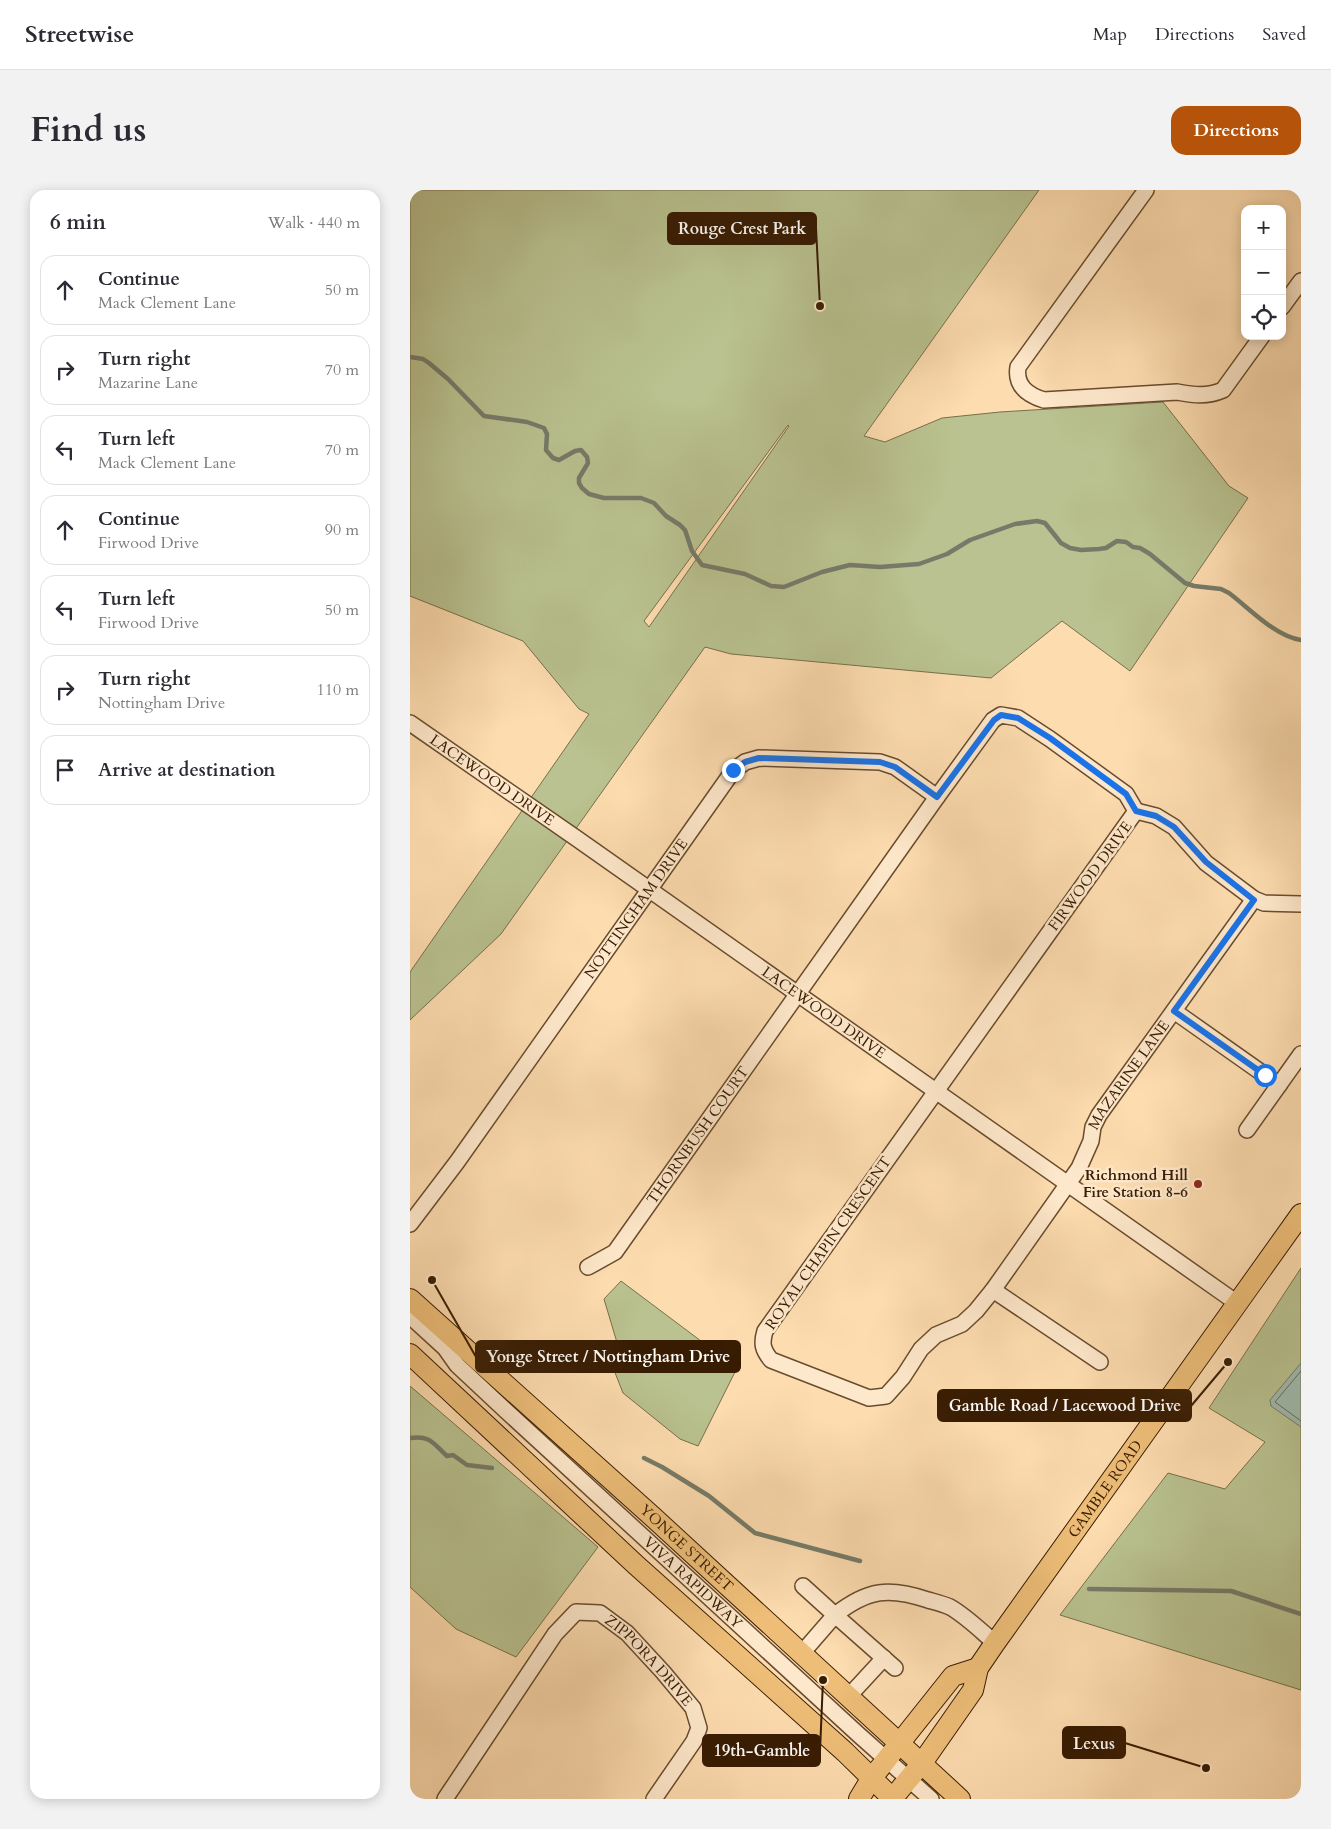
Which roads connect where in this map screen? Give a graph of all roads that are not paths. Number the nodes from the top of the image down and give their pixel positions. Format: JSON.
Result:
{"nodes":[{"id":1,"x":1146,"y":190,"type":"edge"},
{"id":2,"x":1301,"y":281,"type":"edge"},
{"id":3,"x":1286,"y":302,"type":"edge"},
{"id":4,"x":1259,"y":340,"type":"edge"},
{"id":5,"x":410,"y":723,"type":"edge"},
{"id":6,"x":937,"y":797,"type":"junction"},
{"id":7,"x":1136,"y":811,"type":"junction"},
{"id":8,"x":650,"y":890,"type":"junction"},
{"id":9,"x":1254,"y":900,"type":"junction"},
{"id":10,"x":1301,"y":904,"type":"edge"},
{"id":11,"x":798,"y":994,"type":"junction"},
{"id":12,"x":1174,"y":1011,"type":"junction"},
{"id":13,"x":1301,"y":1054,"type":"edge"},
{"id":14,"x":1279,"y":1084,"type":"junction"},
{"id":15,"x":936,"y":1092,"type":"junction"},
{"id":16,"x":1247,"y":1130,"type":"dead end"},
{"id":17,"x":1068,"y":1184,"type":"junction"},
{"id":18,"x":1301,"y":1214,"type":"edge"},
{"id":19,"x":410,"y":1224,"type":"edge"},
{"id":20,"x":588,"y":1267,"type":"dead end"},
{"id":21,"x":993,"y":1290,"type":"junction"},
{"id":22,"x":410,"y":1299,"type":"edge"},
{"id":23,"x":1237,"y":1303,"type":"junction"},
{"id":24,"x":410,"y":1316,"type":"edge"},
{"id":25,"x":410,"y":1329,"type":"edge"},
{"id":26,"x":410,"y":1354,"type":"edge"},
{"id":27,"x":1100,"y":1362,"type":"dead end"},
{"id":28,"x":457,"y":1364,"type":"junction"},
{"id":29,"x":803,"y":1586,"type":"dead end"},
{"id":30,"x":835,"y":1615,"type":"junction"},
{"id":31,"x":995,"y":1643,"type":"junction"},
{"id":32,"x":802,"y":1653,"type":"junction"},
{"id":33,"x":978,"y":1668,"type":"junction"},
{"id":34,"x":849,"y":1696,"type":"junction"},
{"id":35,"x":900,"y":1744,"type":"junction"},
{"id":36,"x":887,"y":1759,"type":"junction"},
{"id":37,"x":922,"y":1763,"type":"junction"},
{"id":38,"x":908,"y":1778,"type":"junction"},
{"id":39,"x":871,"y":1779,"type":"junction"},
{"id":40,"x":445,"y":1799,"type":"edge"},
{"id":41,"x":654,"y":1799,"type":"edge"},
{"id":42,"x":859,"y":1799,"type":"edge"},
{"id":43,"x":892,"y":1799,"type":"edge"},
{"id":44,"x":931,"y":1799,"type":"edge"},
{"id":45,"x":960,"y":1799,"type":"edge"}],
"edges":[{"from":1,"to":4,"type":"street"},
{"from":2,"to":3,"type":"street"},
{"from":5,"to":8,"type":"street","name":"LACEWOOD DRIVE"},
{"from":6,"to":7,"type":"street","name":"FIRWOOD DRIVE"},
{"from":6,"to":8,"type":"street","name":"NOTTINGHAM DRIVE"},
{"from":6,"to":11,"type":"street","name":"FIRWOOD DRIVE"},
{"from":7,"to":9,"type":"street"},
{"from":7,"to":15,"type":"street","name":"FIRWOOD DRIVE"},
{"from":8,"to":11,"type":"street","name":"LACEWOOD DRIVE"},
{"from":8,"to":19,"type":"street","name":"NOTTINGHAM DRIVE"},
{"from":9,"to":10,"type":"street"},
{"from":9,"to":12,"type":"street","name":"MAZARINE LANE"},
{"from":11,"to":15,"type":"street","name":"LACEWOOD DRIVE"},
{"from":11,"to":20,"type":"street","name":"THORNBUSH COURT"},
{"from":12,"to":14,"type":"street"},
{"from":12,"to":17,"type":"street","name":"MAZARINE LANE"},
{"from":13,"to":14,"type":"street"},
{"from":14,"to":16,"type":"street"},
{"from":15,"to":17,"type":"street","name":"LACEWOOD DRIVE"},
{"from":15,"to":21,"type":"street","name":"ROYAL CHAPIN CRESCENT"},
{"from":17,"to":21,"type":"street","name":"ROYAL CHAPIN CRESCENT"},
{"from":17,"to":23,"type":"street","name":"LACEWOOD DRIVE"},
{"from":18,"to":23,"type":"main road","name":"GAMBLE ROAD"},
{"from":21,"to":27,"type":"street"},
{"from":22,"to":32,"type":"main road","name":"YONGE STREET"},
{"from":23,"to":31,"type":"main road","name":"GAMBLE ROAD"},
{"from":24,"to":28,"type":"street","name":"VIVA RAPIDWAY"},
{"from":25,"to":28,"type":"street","name":"VIVA RAPIDWAY"},
{"from":26,"to":39,"type":"main road"},
{"from":28,"to":36,"type":"street","name":"VIVA RAPIDWAY"},
{"from":29,"to":30,"type":"street"},
{"from":30,"to":31,"type":"street"},
{"from":30,"to":32,"type":"street"},
{"from":30,"to":34,"type":"street"},
{"from":31,"to":33,"type":"main road","name":"GAMBLE ROAD"},
{"from":32,"to":34,"type":"main road","name":"YONGE STREET"},
{"from":33,"to":35,"type":"main road"},
{"from":33,"to":37,"type":"main road","name":"GAMBLE ROAD"},
{"from":34,"to":35,"type":"main road","name":"YONGE STREET"},
{"from":35,"to":36,"type":"main road"},
{"from":35,"to":37,"type":"main road","name":"YONGE STREET"},
{"from":36,"to":38,"type":"street","name":"VIVA RAPIDWAY"},
{"from":36,"to":39,"type":"main road"},
{"from":37,"to":38,"type":"main road","name":"GAMBLE ROAD"},
{"from":37,"to":45,"type":"main road","name":"YONGE STREET"},
{"from":38,"to":43,"type":"main road","name":"GAMBLE ROAD"},
{"from":38,"to":44,"type":"street","name":"VIVA RAPIDWAY"},
{"from":39,"to":42,"type":"main road"},
{"from":39,"to":43,"type":"main road"},
{"from":40,"to":41,"type":"street","name":"ZIPPORA DRIVE"}]}
